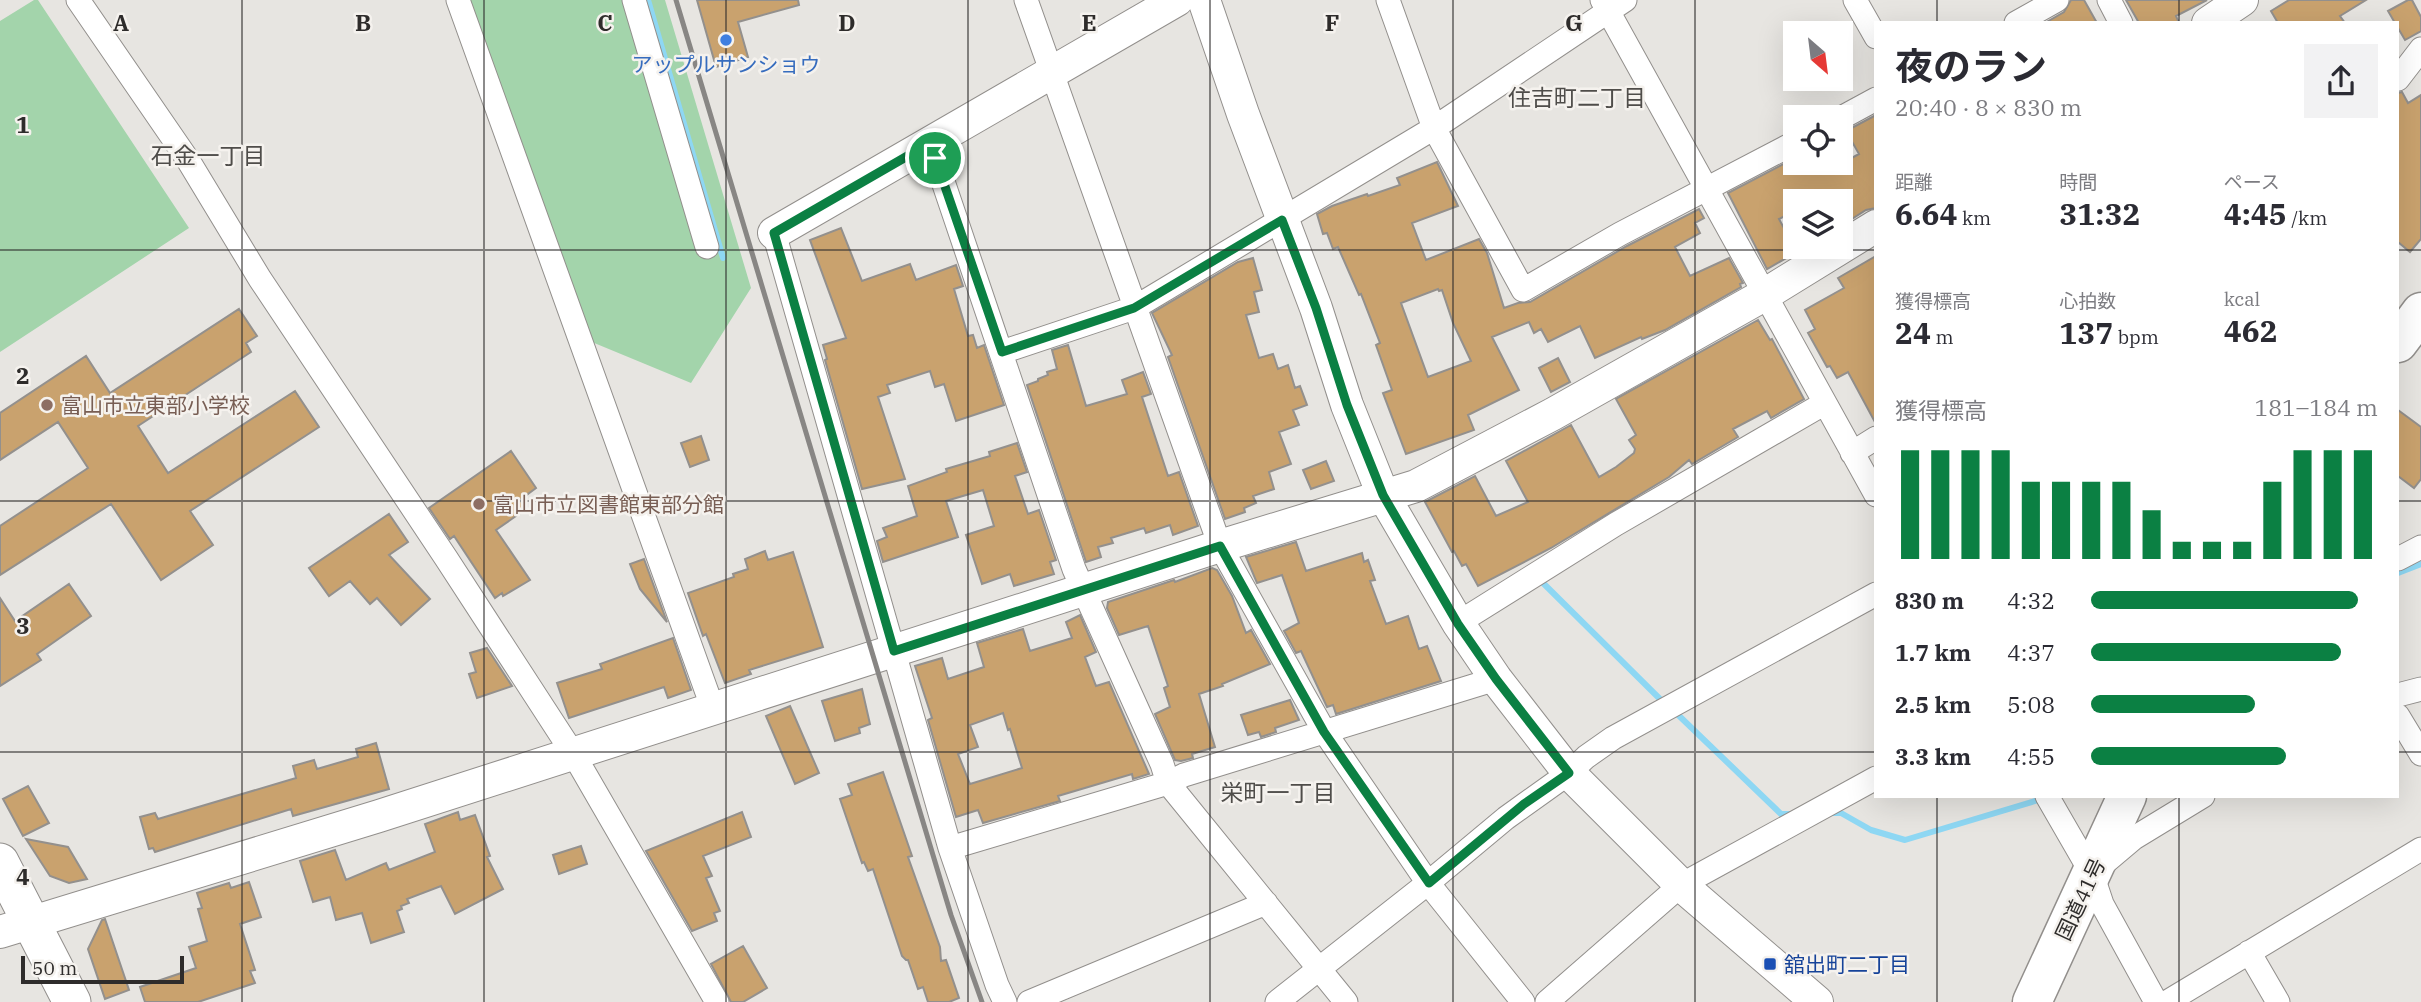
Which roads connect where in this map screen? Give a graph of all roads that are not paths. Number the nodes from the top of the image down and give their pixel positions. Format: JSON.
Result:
{"nodes":[{"id":1,"x":78,"y":0,"type":"edge"},
{"id":2,"x":458,"y":0,"type":"edge"},
{"id":3,"x":634,"y":0,"type":"edge"},
{"id":4,"x":1026,"y":0,"type":"edge"},
{"id":5,"x":1177,"y":0,"type":"edge"},
{"id":6,"x":1204,"y":0,"type":"edge"},
{"id":7,"x":1388,"y":0,"type":"edge"},
{"id":8,"x":1855,"y":0,"type":"edge"},
{"id":9,"x":2057,"y":0,"type":"edge"},
{"id":10,"x":2109,"y":0,"type":"edge"},
{"id":11,"x":2242,"y":0,"type":"edge"},
{"id":12,"x":1611,"y":3,"type":"edge"},
{"id":13,"x":2020,"y":21,"type":"edge"},
{"id":14,"x":2120,"y":21,"type":"edge"},
{"id":15,"x":2211,"y":21,"type":"edge"},
{"id":16,"x":1874,"y":33,"type":"edge"},
{"id":17,"x":2421,"y":49,"type":"edge"},
{"id":18,"x":1051,"y":73,"type":"junction"},
{"id":19,"x":2399,"y":78,"type":"edge"},
{"id":20,"x":1874,"y":100,"type":"edge"},
{"id":21,"x":1853,"y":111,"type":"edge"},
{"id":22,"x":1434,"y":128,"type":"junction"},
{"id":23,"x":930,"y":143,"type":"junction"},
{"id":24,"x":1783,"y":149,"type":"edge"},
{"id":25,"x":1707,"y":188,"type":"junction"},
{"id":26,"x":1282,"y":220,"type":"junction"},
{"id":27,"x":1874,"y":227,"type":"edge"},
{"id":28,"x":774,"y":233,"type":"joint"},
{"id":29,"x":707,"y":247,"type":"dead end"},
{"id":30,"x":1764,"y":295,"type":"junction"},
{"id":31,"x":1134,"y":308,"type":"junction"},
{"id":32,"x":2421,"y":312,"type":"edge"},
{"id":33,"x":2399,"y":342,"type":"edge"},
{"id":34,"x":1002,"y":352,"type":"junction"},
{"id":35,"x":1825,"y":403,"type":"junction"},
{"id":36,"x":1874,"y":439,"type":"edge"},
{"id":37,"x":1853,"y":453,"type":"junction"},
{"id":38,"x":1874,"y":491,"type":"edge"},
{"id":39,"x":1383,"y":495,"type":"junction"},
{"id":40,"x":1220,"y":546,"type":"junction"},
{"id":41,"x":2421,"y":547,"type":"edge"},
{"id":42,"x":2399,"y":558,"type":"edge"},
{"id":43,"x":1084,"y":589,"type":"junction"},
{"id":44,"x":1874,"y":595,"type":"edge"},
{"id":45,"x":1458,"y":624,"type":"junction"},
{"id":46,"x":894,"y":651,"type":"junction"},
{"id":47,"x":1496,"y":679,"type":"junction"},
{"id":48,"x":2421,"y":689,"type":"edge"},
{"id":49,"x":2399,"y":695,"type":"edge"},
{"id":50,"x":713,"y":709,"type":"junction"},
{"id":51,"x":2399,"y":718,"type":"edge"},
{"id":52,"x":1324,"y":732,"type":"junction"},
{"id":53,"x":2421,"y":754,"type":"edge"},
{"id":54,"x":574,"y":755,"type":"junction"},
{"id":55,"x":1569,"y":773,"type":"junction"},
{"id":56,"x":1874,"y":779,"type":"edge"},
{"id":57,"x":1168,"y":783,"type":"junction"},
{"id":58,"x":2048,"y":798,"type":"edge"},
{"id":59,"x":2126,"y":798,"type":"edge"},
{"id":60,"x":2200,"y":798,"type":"edge"},
{"id":61,"x":950,"y":848,"type":"junction"},
{"id":62,"x":2421,"y":849,"type":"edge"},
{"id":63,"x":0,"y":862,"type":"edge"},
{"id":64,"x":2092,"y":874,"type":"junction"},
{"id":65,"x":1429,"y":883,"type":"junction"},
{"id":66,"x":1681,"y":885,"type":"junction"},
{"id":67,"x":1266,"y":903,"type":"junction"},
{"id":68,"x":16,"y":927,"type":"edge"},
{"id":69,"x":2249,"y":952,"type":"junction"},
{"id":70,"x":1319,"y":970,"type":"junction"},
{"id":71,"x":72,"y":1002,"type":"edge"},
{"id":72,"x":717,"y":1002,"type":"edge"},
{"id":73,"x":1005,"y":1002,"type":"edge"},
{"id":74,"x":1029,"y":1002,"type":"edge"},
{"id":75,"x":1276,"y":1002,"type":"edge"},
{"id":76,"x":1346,"y":1002,"type":"edge"},
{"id":77,"x":1523,"y":1002,"type":"edge"},
{"id":78,"x":1547,"y":1002,"type":"edge"},
{"id":79,"x":1818,"y":1002,"type":"edge"},
{"id":80,"x":2032,"y":1002,"type":"edge"},
{"id":81,"x":2156,"y":1002,"type":"edge"},
{"id":82,"x":2167,"y":1002,"type":"edge"},
{"id":83,"x":2278,"y":1002,"type":"edge"}],
"edges":[{"from":1,"to":54,"type":"street"},
{"from":2,"to":50,"type":"street"},
{"from":3,"to":29,"type":"street"},
{"from":4,"to":18,"type":"street"},
{"from":5,"to":18,"type":"street"},
{"from":6,"to":26,"type":"street"},
{"from":7,"to":22,"type":"street"},
{"from":8,"to":16,"type":"street"},
{"from":9,"to":13,"type":"street"},
{"from":10,"to":14,"type":"street"},
{"from":11,"to":15,"type":"street"},
{"from":12,"to":22,"type":"street"},
{"from":12,"to":25,"type":"street"},
{"from":17,"to":19,"type":"street"},
{"from":18,"to":23,"type":"street"},
{"from":18,"to":31,"type":"street"},
{"from":20,"to":21,"type":"street"},
{"from":22,"to":25,"type":"street"},
{"from":22,"to":26,"type":"street"},
{"from":23,"to":28,"type":"street"},
{"from":23,"to":34,"type":"street"},
{"from":24,"to":25,"type":"street"},
{"from":25,"to":30,"type":"street"},
{"from":26,"to":31,"type":"street"},
{"from":26,"to":39,"type":"street"},
{"from":27,"to":30,"type":"street"},
{"from":28,"to":46,"type":"street"},
{"from":30,"to":35,"type":"street"},
{"from":30,"to":39,"type":"street"},
{"from":31,"to":34,"type":"street"},
{"from":31,"to":40,"type":"street"},
{"from":32,"to":33,"type":"highway"},
{"from":34,"to":43,"type":"street"},
{"from":35,"to":37,"type":"street"},
{"from":35,"to":45,"type":"street"},
{"from":36,"to":37,"type":"street"},
{"from":37,"to":38,"type":"street"},
{"from":39,"to":40,"type":"street"},
{"from":39,"to":45,"type":"street"},
{"from":40,"to":43,"type":"street"},
{"from":40,"to":52,"type":"street"},
{"from":41,"to":42,"type":"street"},
{"from":43,"to":46,"type":"street"},
{"from":43,"to":57,"type":"street"},
{"from":44,"to":55,"type":"street"},
{"from":45,"to":47,"type":"street"},
{"from":46,"to":50,"type":"street"},
{"from":46,"to":61,"type":"street"},
{"from":47,"to":52,"type":"street"},
{"from":47,"to":55,"type":"street"},
{"from":48,"to":49,"type":"street"},
{"from":50,"to":54,"type":"street"},
{"from":51,"to":53,"type":"street"},
{"from":52,"to":57,"type":"street"},
{"from":52,"to":65,"type":"street"},
{"from":54,"to":68,"type":"street"},
{"from":54,"to":72,"type":"street"},
{"from":55,"to":65,"type":"street"},
{"from":55,"to":66,"type":"street"},
{"from":56,"to":66,"type":"street"},
{"from":57,"to":61,"type":"street"},
{"from":57,"to":67,"type":"street"},
{"from":58,"to":64,"type":"street"},
{"from":59,"to":64,"type":"highway","name":"国道41号"},
{"from":60,"to":64,"type":"street"},
{"from":61,"to":73,"type":"street"},
{"from":62,"to":69,"type":"street"},
{"from":63,"to":68,"type":"main road"},
{"from":64,"to":80,"type":"highway","name":"国道41号"},
{"from":64,"to":81,"type":"street"},
{"from":65,"to":70,"type":"street"},
{"from":65,"to":77,"type":"street"},
{"from":66,"to":78,"type":"street"},
{"from":66,"to":79,"type":"street"},
{"from":67,"to":70,"type":"street"},
{"from":67,"to":74,"type":"street"},
{"from":68,"to":71,"type":"main road"},
{"from":69,"to":82,"type":"street"},
{"from":69,"to":83,"type":"street"},
{"from":70,"to":75,"type":"street"},
{"from":70,"to":76,"type":"street"}]}
